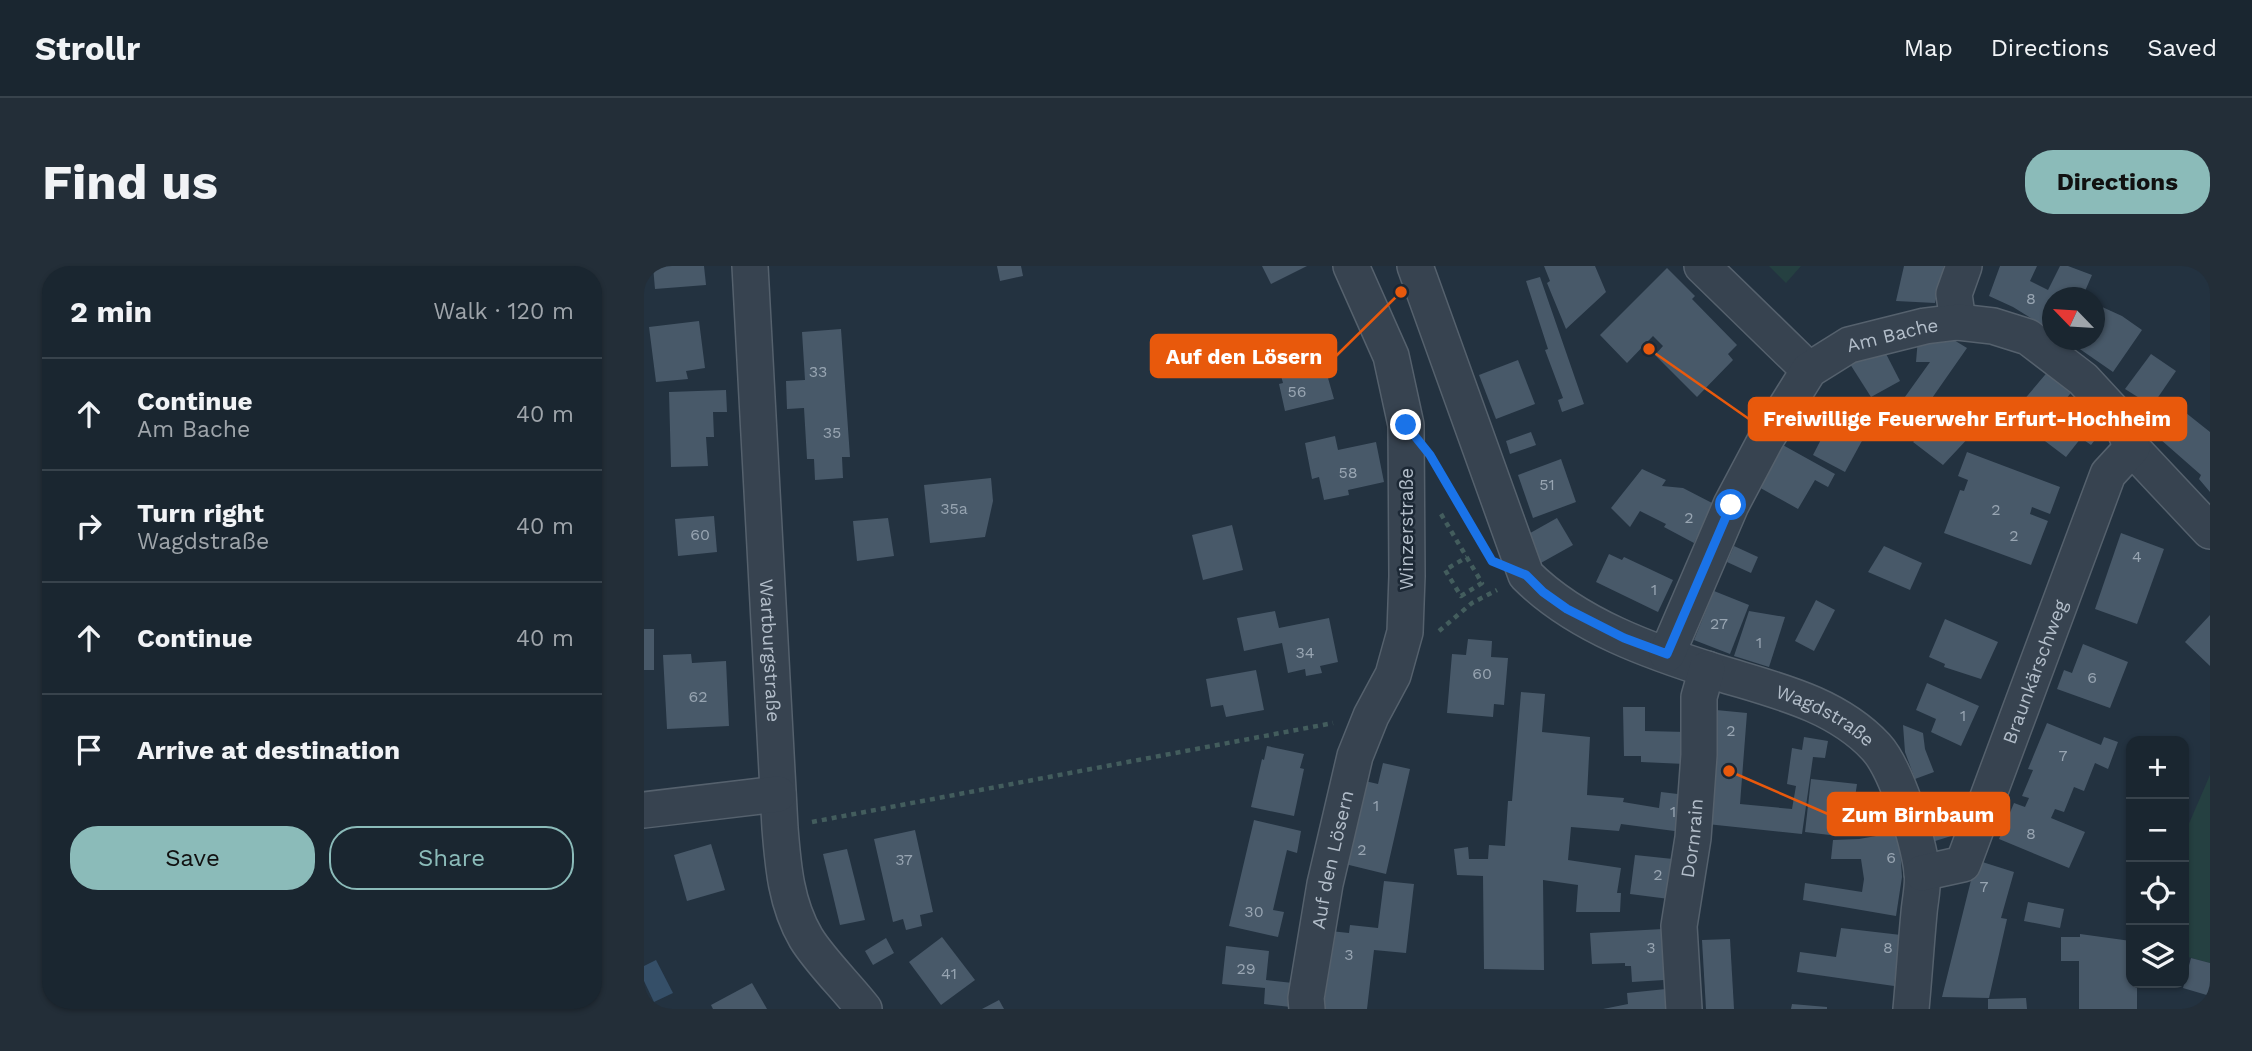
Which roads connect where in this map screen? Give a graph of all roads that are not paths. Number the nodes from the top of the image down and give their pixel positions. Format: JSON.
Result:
{"nodes":[{"id":1,"x":750,"y":266,"type":"edge"},
{"id":2,"x":1351,"y":266,"type":"edge"},
{"id":3,"x":1415,"y":266,"type":"edge"},
{"id":4,"x":1702,"y":266,"type":"edge"},
{"id":5,"x":1964,"y":266,"type":"edge"},
{"id":6,"x":1941,"y":324,"type":"junction"},
{"id":7,"x":1809,"y":370,"type":"junction"},
{"id":8,"x":2132,"y":448,"type":"junction"},
{"id":9,"x":2210,"y":531,"type":"edge"},
{"id":10,"x":1667,"y":654,"type":"junction"},
{"id":11,"x":1707,"y":669,"type":"junction"},
{"id":12,"x":1393,"y":675,"type":"joint"},
{"id":13,"x":778,"y":793,"type":"junction"},
{"id":14,"x":644,"y":810,"type":"edge"},
{"id":15,"x":1922,"y":873,"type":"junction"},
{"id":16,"x":864,"y":1009,"type":"edge"},
{"id":17,"x":1307,"y":1009,"type":"edge"},
{"id":18,"x":1684,"y":1009,"type":"edge"},
{"id":19,"x":1911,"y":1009,"type":"edge"}],
"edges":[{"from":1,"to":13,"type":"street","name":"Wartburgstraße"},
{"from":2,"to":12,"type":"street","name":"Winzerstraße"},
{"from":3,"to":10,"type":"street","name":"Wagdstraße"},
{"from":4,"to":7,"type":"street"},
{"from":5,"to":6,"type":"street"},
{"from":6,"to":7,"type":"street","name":"Am Bache"},
{"from":6,"to":8,"type":"street","name":"Am Bache"},
{"from":7,"to":10,"type":"street","name":"Am Bache"},
{"from":8,"to":9,"type":"street","name":"Am Bache"},
{"from":8,"to":15,"type":"street","name":"Braunkärschweg"},
{"from":10,"to":11,"type":"street","name":"Wagdstraße"},
{"from":11,"to":15,"type":"street","name":"Wagdstraße"},
{"from":11,"to":18,"type":"street","name":"Dornrain"},
{"from":12,"to":17,"type":"street","name":"Auf den Lösern"},
{"from":13,"to":14,"type":"street"},
{"from":13,"to":16,"type":"street","name":"Wartburgstraße"},
{"from":15,"to":19,"type":"street","name":"Wagdstraße"}]}
